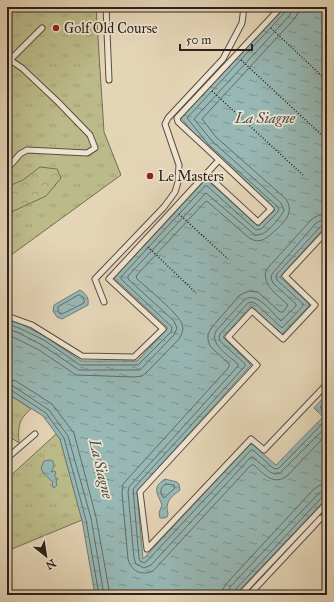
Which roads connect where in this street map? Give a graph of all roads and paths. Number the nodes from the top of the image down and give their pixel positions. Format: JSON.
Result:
{"nodes":[{"id":1,"x":106,"y":7,"type":"edge"},
{"id":2,"x":244,"y":7,"type":"edge"},
{"id":3,"x":282,"y":7,"type":"edge"},
{"id":4,"x":268,"y":25,"type":"dead end"},
{"id":5,"x":42,"y":28,"type":"dead end"},
{"id":6,"x":238,"y":57,"type":"dead end"},
{"id":7,"x":109,"y":80,"type":"dead end"},
{"id":8,"x":327,"y":81,"type":"edge"},
{"id":9,"x":209,"y":88,"type":"dead end"},
{"id":10,"x":327,"y":140,"type":"edge"},
{"id":11,"x":219,"y":160,"type":"junction"},
{"id":12,"x":7,"y":170,"type":"edge"},
{"id":13,"x":206,"y":174,"type":"junction"},
{"id":14,"x":303,"y":175,"type":"dead end"},
{"id":15,"x":176,"y":212,"type":"dead end"},
{"id":16,"x":327,"y":237,"type":"edge"},
{"id":17,"x":146,"y":244,"type":"dead end"},
{"id":18,"x":228,"y":259,"type":"dead end"},
{"id":19,"x":196,"y":293,"type":"dead end"},
{"id":20,"x":104,"y":302,"type":"dead end"},
{"id":21,"x":7,"y":316,"type":"edge"},
{"id":22,"x":327,"y":384,"type":"edge"},
{"id":23,"x":35,"y":434,"type":"dead end"},
{"id":24,"x":7,"y":458,"type":"edge"},
{"id":25,"x":327,"y":503,"type":"edge"},
{"id":26,"x":327,"y":516,"type":"edge"},
{"id":27,"x":240,"y":595,"type":"edge"},
{"id":28,"x":249,"y":595,"type":"edge"}],
"edges":[{"from":1,"to":7,"type":"lane"},
{"from":2,"to":20,"type":"lane"},
{"from":3,"to":11,"type":"lane"},
{"from":4,"to":8,"type":"path"},
{"from":5,"to":12,"type":"lane"},
{"from":6,"to":10,"type":"path"},
{"from":9,"to":14,"type":"path"},
{"from":11,"to":13,"type":"lane"},
{"from":11,"to":13,"type":"lane"},
{"from":13,"to":21,"type":"lane"},
{"from":15,"to":18,"type":"path"},
{"from":16,"to":22,"type":"lane"},
{"from":17,"to":19,"type":"path"},
{"from":23,"to":24,"type":"lane"},
{"from":25,"to":27,"type":"lane"},
{"from":26,"to":28,"type":"lane"}]}
